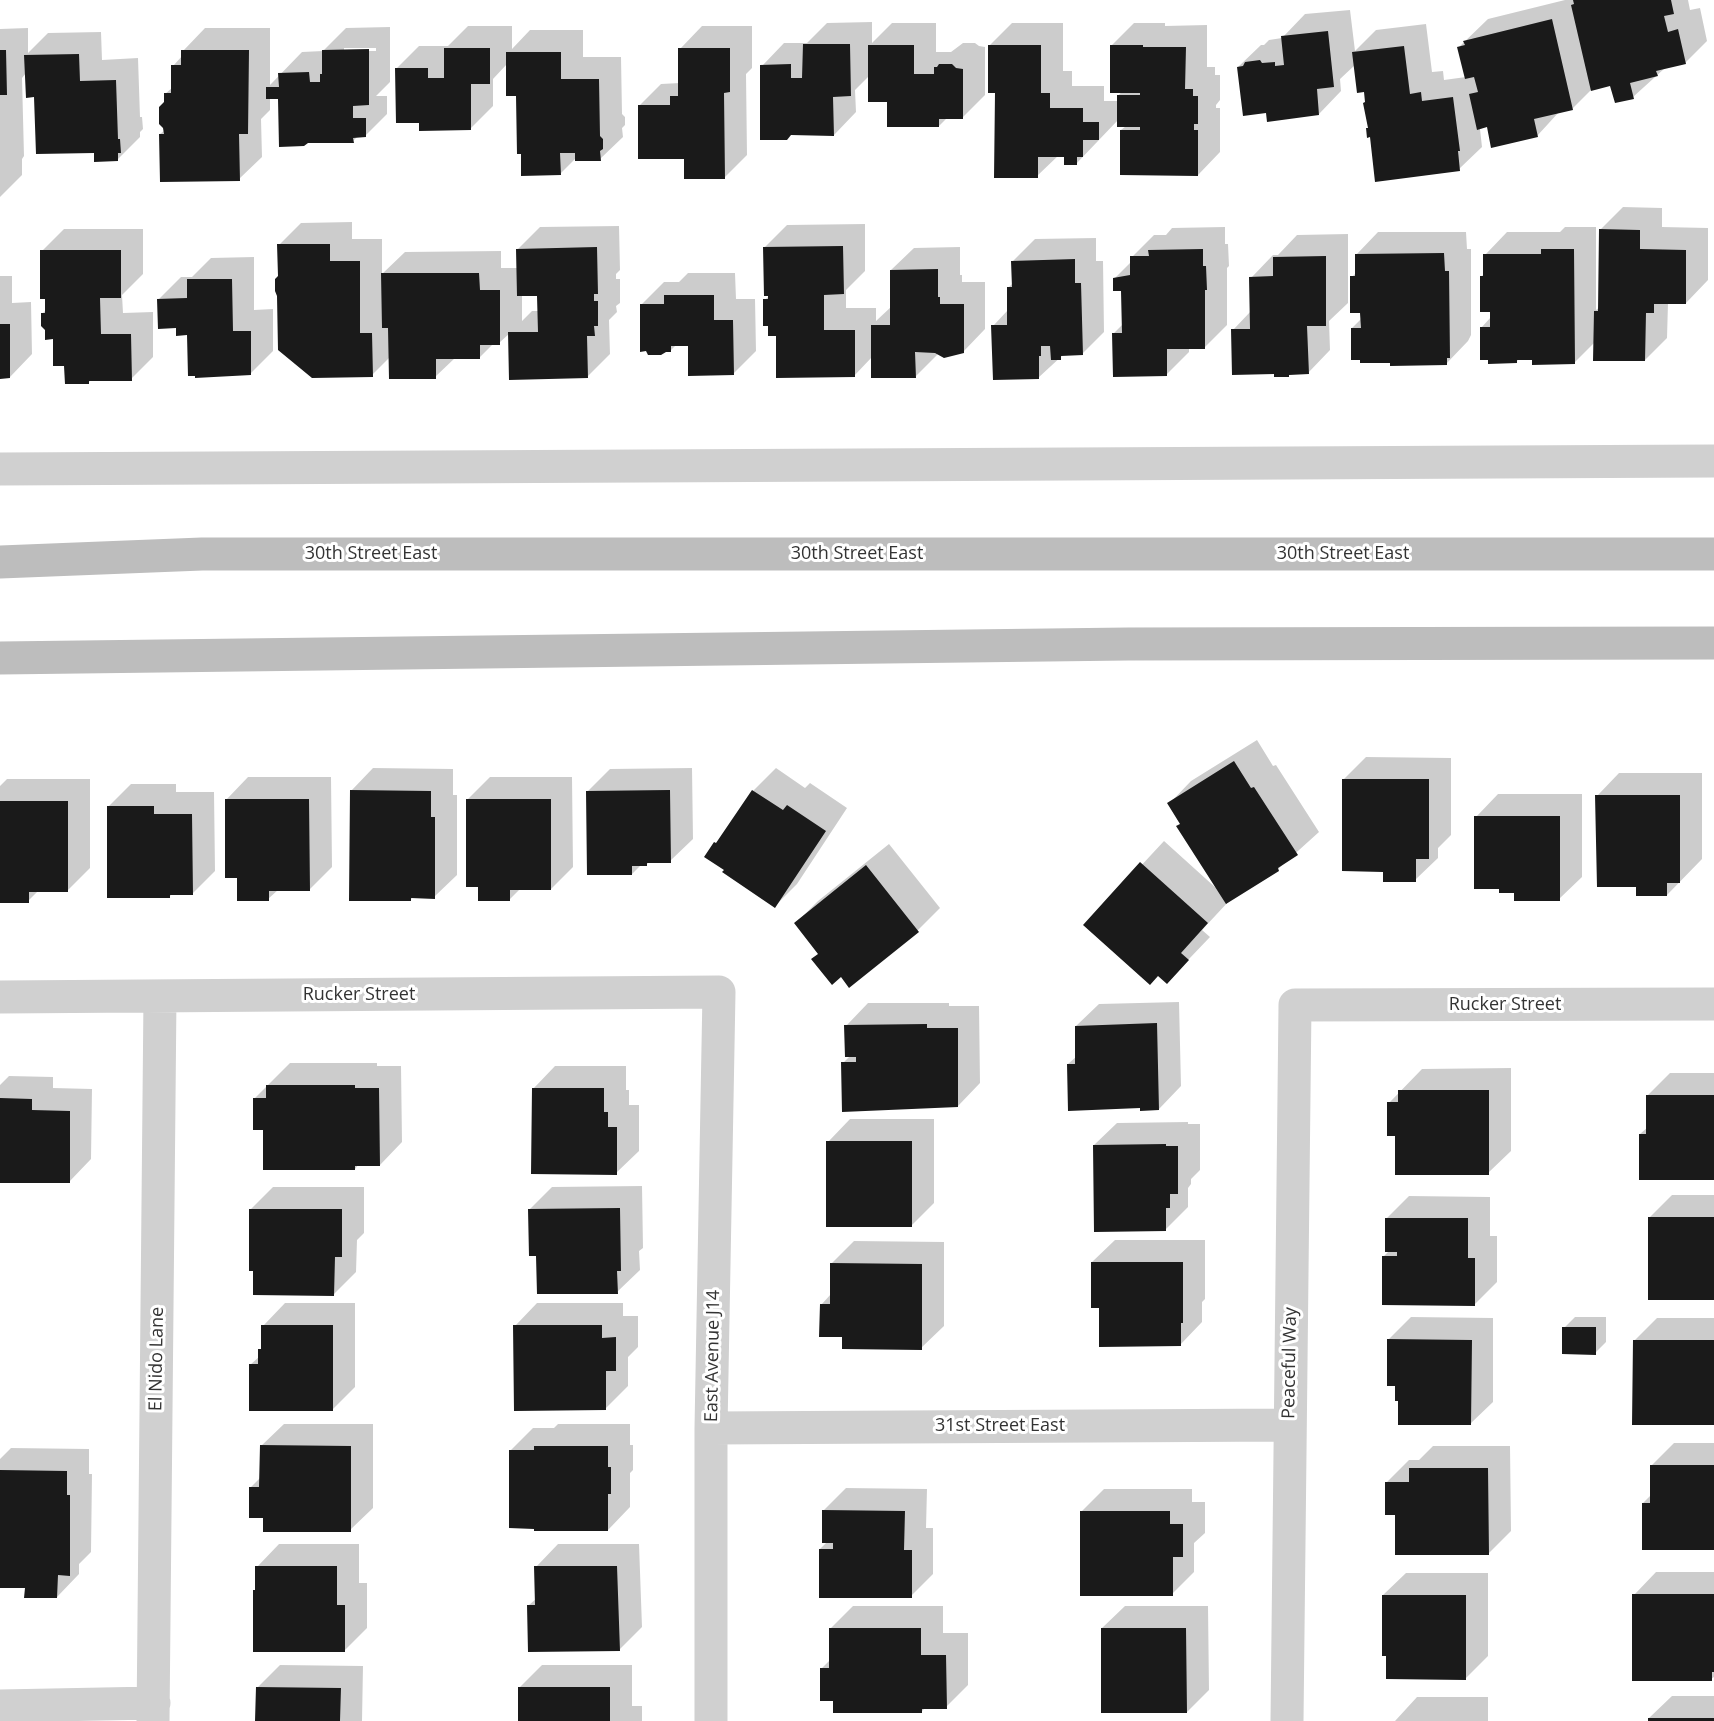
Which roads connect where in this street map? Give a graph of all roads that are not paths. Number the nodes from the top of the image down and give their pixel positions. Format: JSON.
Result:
{"nodes":[{"id":1,"x":1714,"y":461,"type":"edge"},
{"id":2,"x":0,"y":469,"type":"edge"},
{"id":3,"x":1714,"y":554,"type":"edge"},
{"id":4,"x":0,"y":562,"type":"edge"},
{"id":5,"x":1714,"y":643,"type":"edge"},
{"id":6,"x":0,"y":658,"type":"edge"},
{"id":7,"x":719,"y":992,"type":"joint"},
{"id":8,"x":160,"y":996,"type":"junction"},
{"id":9,"x":0,"y":998,"type":"edge"},
{"id":10,"x":1714,"y":1004,"type":"edge"},
{"id":11,"x":1295,"y":1005,"type":"joint"},
{"id":12,"x":1290,"y":1425,"type":"junction"},
{"id":13,"x":711,"y":1428,"type":"junction"},
{"id":14,"x":0,"y":1706,"type":"edge"},
{"id":15,"x":154,"y":1712,"type":"edge"},
{"id":16,"x":711,"y":1721,"type":"edge"},
{"id":17,"x":1287,"y":1721,"type":"edge"}],
"edges":[{"from":1,"to":2,"type":"street"},
{"from":3,"to":4,"type":"main road","name":"30th Street East"},
{"from":5,"to":6,"type":"main road"},
{"from":7,"to":8,"type":"street","name":"Rucker Street"},
{"from":7,"to":13,"type":"street","name":"East Avenue J14"},
{"from":8,"to":9,"type":"street","name":"Rucker Street"},
{"from":8,"to":15,"type":"street","name":"El Nido Lane"},
{"from":10,"to":11,"type":"street","name":"Rucker Street"},
{"from":11,"to":12,"type":"street","name":"Peaceful Way"},
{"from":12,"to":13,"type":"street","name":"31st Street East"},
{"from":12,"to":17,"type":"street","name":"Peaceful Way"},
{"from":13,"to":16,"type":"street","name":"East Avenue J14"},
{"from":14,"to":15,"type":"street"}]}
